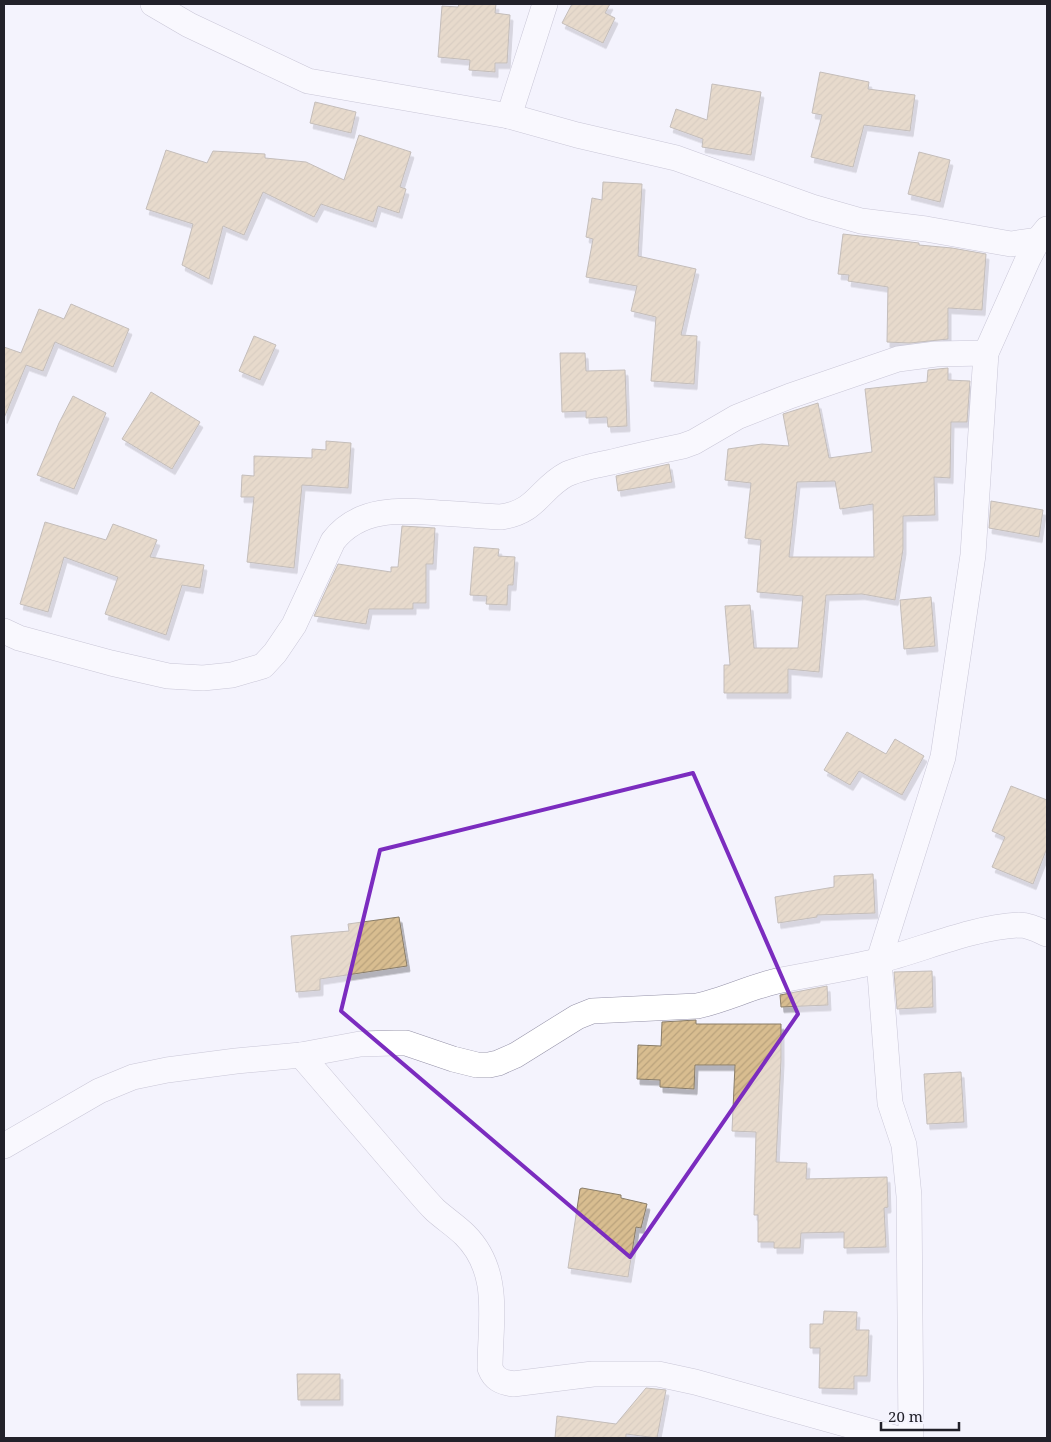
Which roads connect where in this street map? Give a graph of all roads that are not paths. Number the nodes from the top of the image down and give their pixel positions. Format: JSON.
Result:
{"nodes":[{"id":1,"x":153,"y":4,"type":"edge"},
{"id":2,"x":544,"y":4,"type":"edge"},
{"id":3,"x":509,"y":116,"type":"junction"},
{"id":4,"x":1043,"y":234,"type":"edge"},
{"id":5,"x":986,"y":354,"type":"junction"},
{"id":6,"x":4,"y":631,"type":"edge"},
{"id":7,"x":1047,"y":934,"type":"edge"},
{"id":8,"x":879,"y":960,"type":"junction"},
{"id":9,"x":301,"y":1055,"type":"junction"},
{"id":10,"x":4,"y":1146,"type":"edge"},
{"id":11,"x":895,"y":1438,"type":"edge"},
{"id":12,"x":911,"y":1438,"type":"edge"}],
"edges":[{"from":1,"to":3,"type":"street"},
{"from":2,"to":3,"type":"street"},
{"from":3,"to":4,"type":"street"},
{"from":4,"to":5,"type":"street"},
{"from":5,"to":6,"type":"street"},
{"from":5,"to":8,"type":"street"},
{"from":7,"to":8,"type":"street"},
{"from":8,"to":9,"type":"street"},
{"from":8,"to":12,"type":"street"},
{"from":9,"to":10,"type":"street"},
{"from":9,"to":11,"type":"street"}]}
